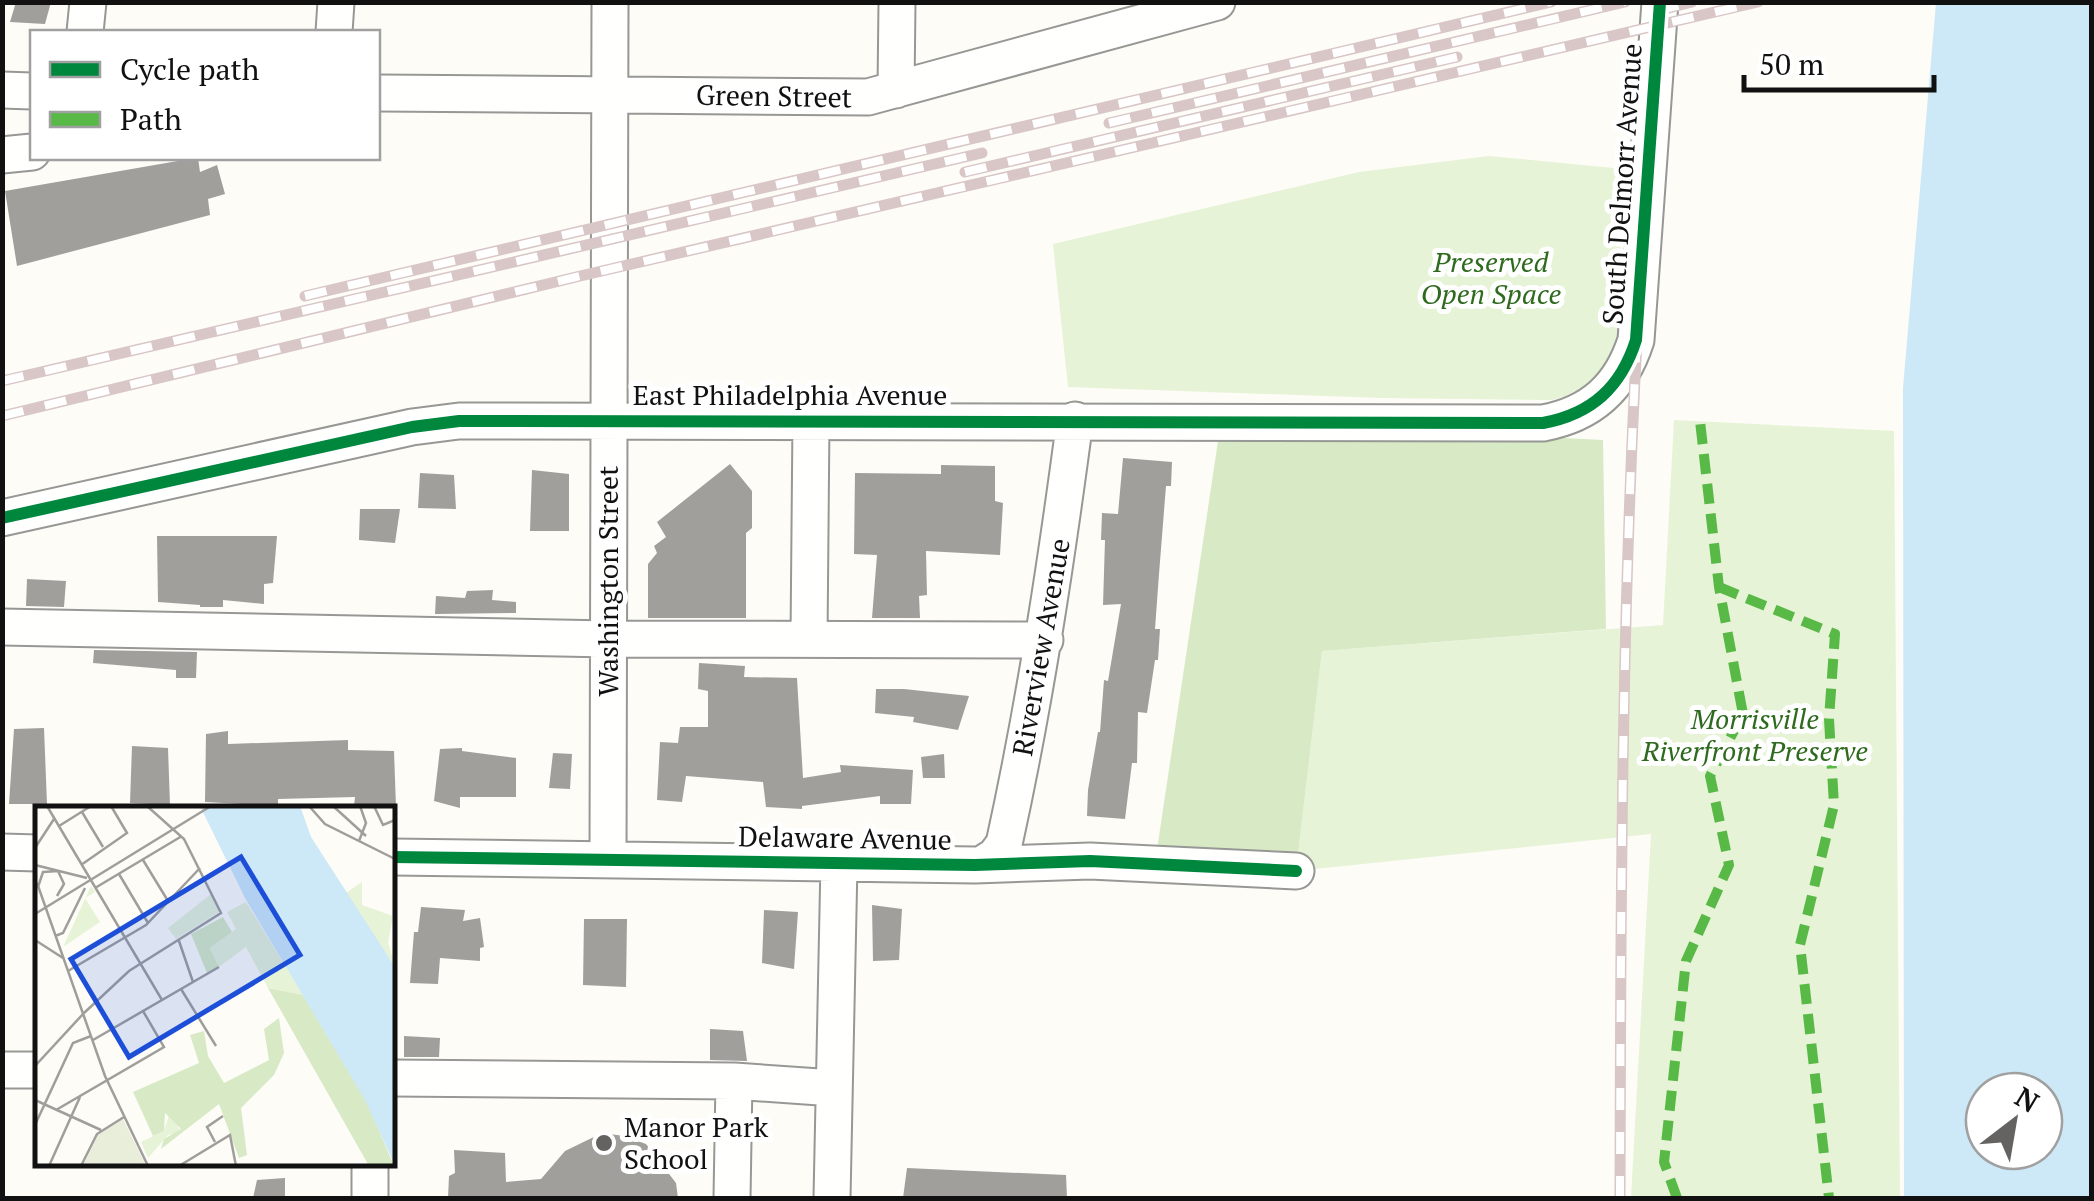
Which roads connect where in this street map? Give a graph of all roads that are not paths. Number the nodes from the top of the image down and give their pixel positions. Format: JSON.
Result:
{"nodes":[{"id":1,"x":88,"y":2,"type":"edge"},
{"id":2,"x":336,"y":2,"type":"edge"},
{"id":3,"x":610,"y":2,"type":"edge"},
{"id":4,"x":897,"y":2,"type":"edge"},
{"id":5,"x":1660,"y":2,"type":"edge"},
{"id":6,"x":1205,"y":4,"type":"edge"},
{"id":7,"x":85,"y":30,"type":"edge"},
{"id":8,"x":334,"y":30,"type":"edge"},
{"id":9,"x":2,"y":90,"type":"edge"},
{"id":10,"x":896,"y":90,"type":"junction"},
{"id":11,"x":30,"y":91,"type":"edge"},
{"id":12,"x":380,"y":93,"type":"edge"},
{"id":13,"x":610,"y":94,"type":"junction"},
{"id":14,"x":30,"y":152,"type":"edge"},
{"id":15,"x":2,"y":154,"type":"edge"},
{"id":16,"x":1585,"y":410,"type":"joint"},
{"id":17,"x":811,"y":420,"type":"junction"},
{"id":18,"x":1075,"y":420,"type":"junction"},
{"id":19,"x":607,"y":421,"type":"junction"},
{"id":20,"x":2,"y":518,"type":"edge"},
{"id":21,"x":2,"y":627,"type":"edge"},
{"id":22,"x":610,"y":639,"type":"junction"},
{"id":23,"x":809,"y":640,"type":"junction"},
{"id":24,"x":1046,"y":640,"type":"junction"},
{"id":25,"x":2,"y":852,"type":"edge"},
{"id":26,"x":35,"y":853,"type":"edge"},
{"id":27,"x":395,"y":858,"type":"edge"},
{"id":28,"x":608,"y":860,"type":"junction"},
{"id":29,"x":838,"y":863,"type":"junction"},
{"id":30,"x":984,"y":863,"type":"junction"},
{"id":31,"x":1296,"y":871,"type":"dead end"},
{"id":32,"x":2,"y":1070,"type":"edge"},
{"id":33,"x":35,"y":1070,"type":"edge"},
{"id":34,"x":395,"y":1078,"type":"edge"},
{"id":35,"x":734,"y":1081,"type":"junction"},
{"id":36,"x":834,"y":1088,"type":"junction"},
{"id":37,"x":370,"y":1166,"type":"edge"},
{"id":38,"x":370,"y":1198,"type":"edge"},
{"id":39,"x":732,"y":1198,"type":"edge"},
{"id":40,"x":832,"y":1198,"type":"edge"}],
"edges":[{"from":1,"to":7,"type":"street"},
{"from":2,"to":8,"type":"street"},
{"from":3,"to":13,"type":"street","name":"Washington Street"},
{"from":4,"to":10,"type":"street"},
{"from":5,"to":16,"type":"street","name":"South Delmorr Avenue"},
{"from":6,"to":10,"type":"street","name":"Green Street"},
{"from":9,"to":11,"type":"street"},
{"from":10,"to":13,"type":"street","name":"Green Street"},
{"from":12,"to":13,"type":"street","name":"Green Street"},
{"from":13,"to":19,"type":"street","name":"Washington Street"},
{"from":14,"to":15,"type":"street"},
{"from":16,"to":18,"type":"street","name":"East Philadelphia Avenue"},
{"from":17,"to":18,"type":"street","name":"East Philadelphia Avenue"},
{"from":17,"to":19,"type":"street","name":"East Philadelphia Avenue"},
{"from":17,"to":23,"type":"street"},
{"from":18,"to":24,"type":"street","name":"Riverview Avenue"},
{"from":19,"to":20,"type":"street","name":"East Philadelphia Avenue"},
{"from":19,"to":22,"type":"street","name":"Washington Street"},
{"from":21,"to":22,"type":"street"},
{"from":22,"to":23,"type":"street"},
{"from":22,"to":28,"type":"street","name":"Washington Street"},
{"from":23,"to":24,"type":"street"},
{"from":24,"to":30,"type":"street","name":"Riverview Avenue"},
{"from":25,"to":26,"type":"street"},
{"from":27,"to":28,"type":"street","name":"Delaware Avenue"},
{"from":28,"to":29,"type":"street","name":"Delaware Avenue"},
{"from":29,"to":30,"type":"street","name":"Delaware Avenue"},
{"from":29,"to":36,"type":"street"},
{"from":30,"to":31,"type":"street","name":"Delaware Avenue"},
{"from":32,"to":33,"type":"street"},
{"from":34,"to":35,"type":"street"},
{"from":35,"to":36,"type":"street"},
{"from":35,"to":39,"type":"street"},
{"from":36,"to":40,"type":"street"},
{"from":37,"to":38,"type":"street"}]}
